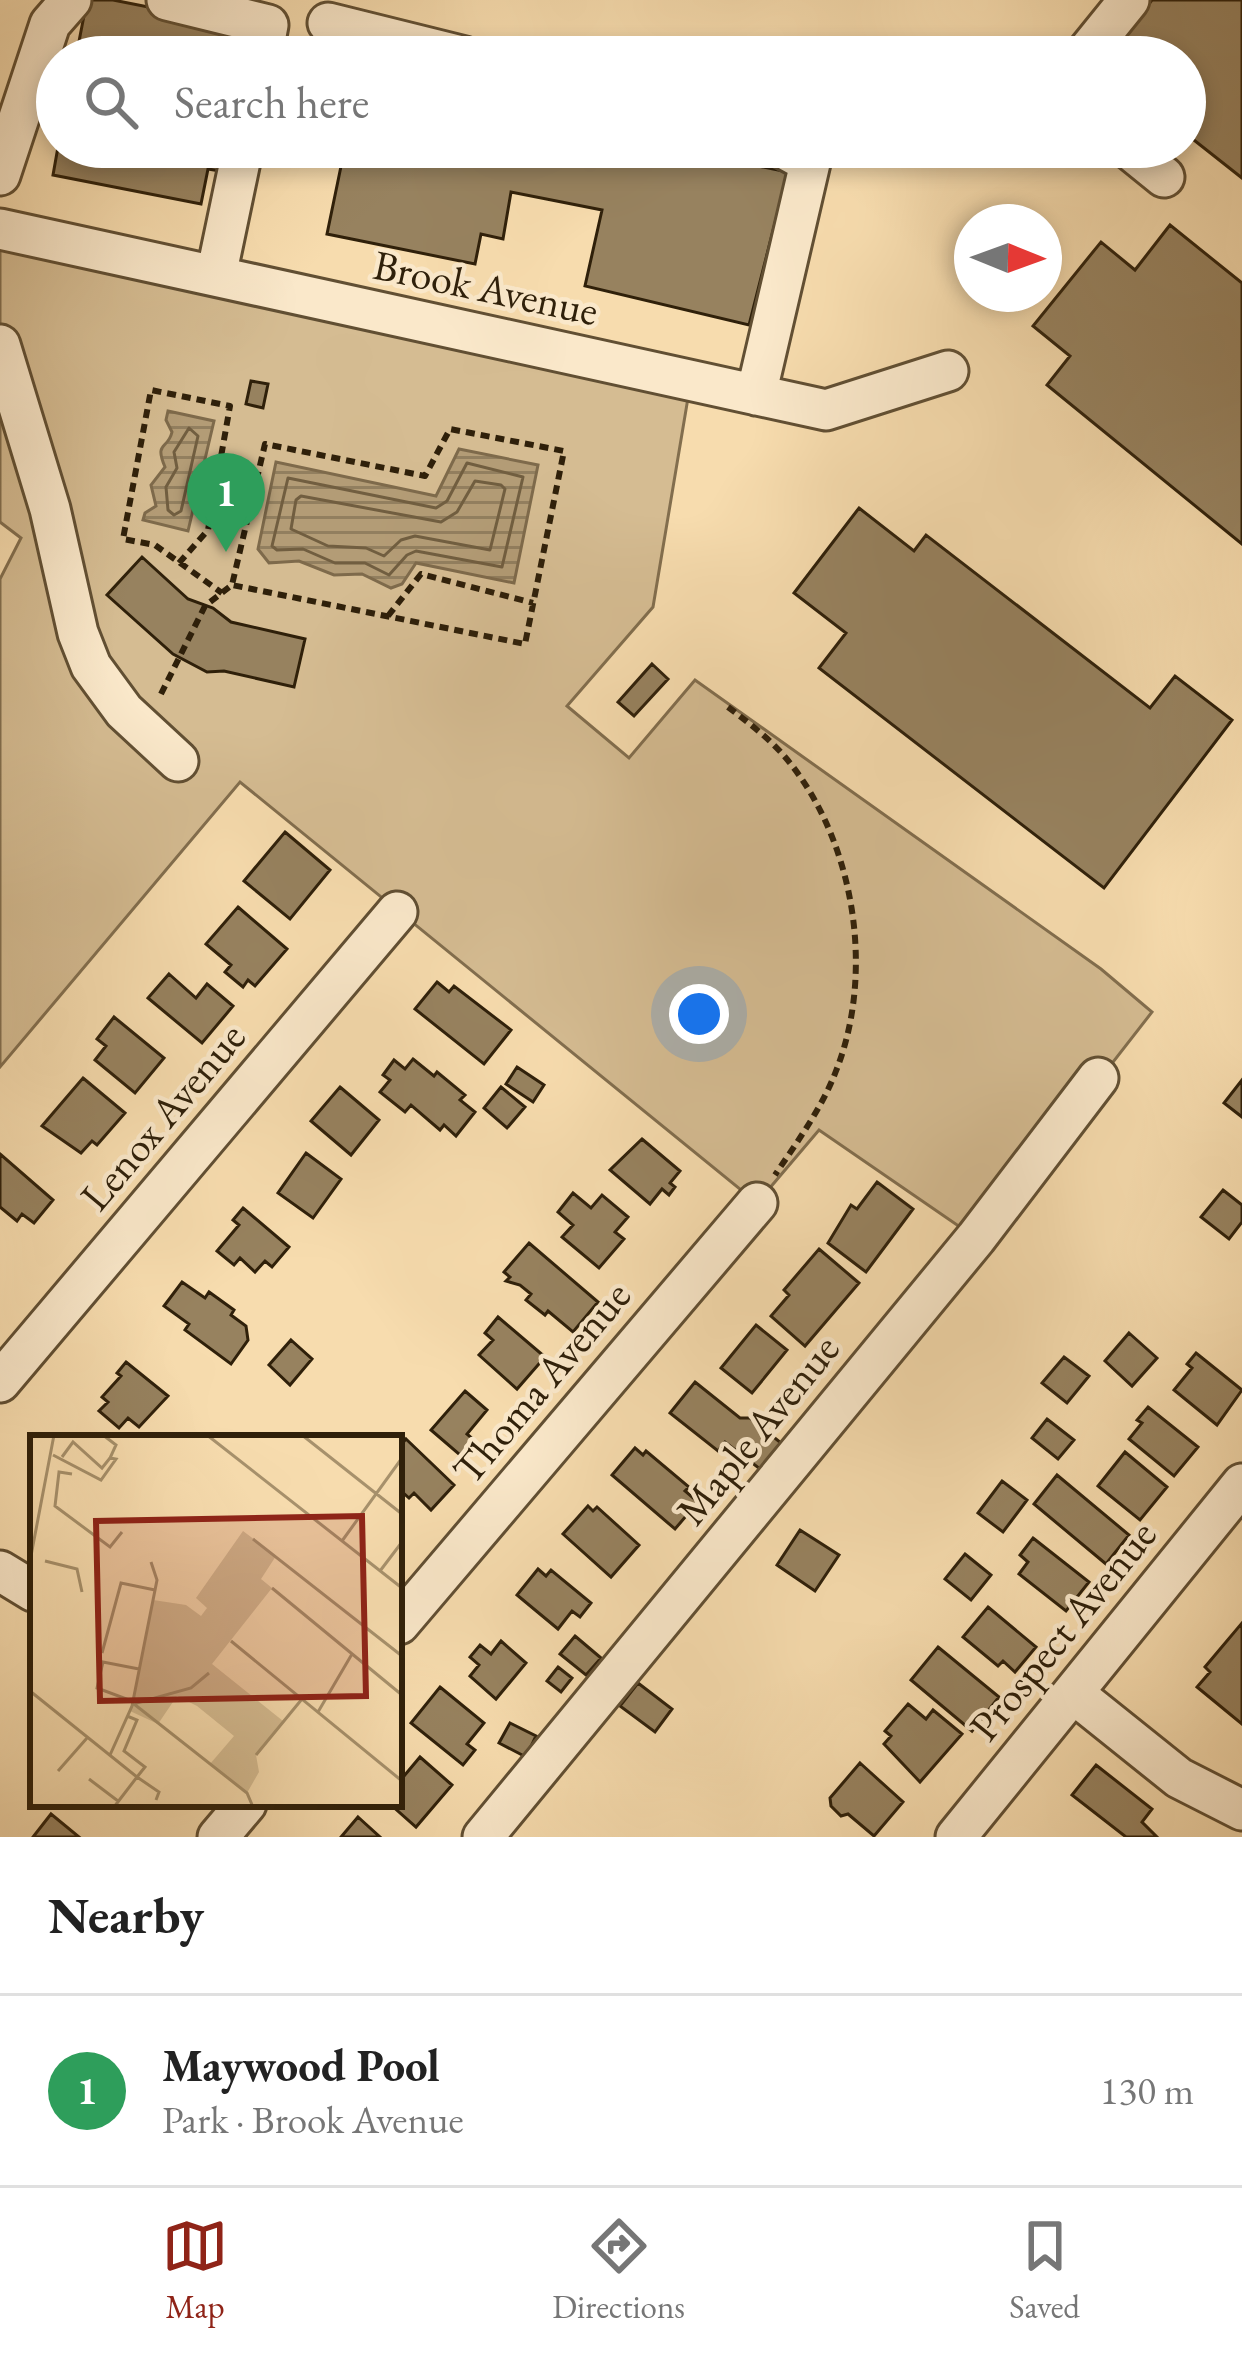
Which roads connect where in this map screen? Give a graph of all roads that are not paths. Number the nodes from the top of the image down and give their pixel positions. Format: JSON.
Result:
{"nodes":[{"id":1,"x":71,"y":0,"type":"edge"},
{"id":2,"x":167,"y":0,"type":"edge"},
{"id":3,"x":1129,"y":0,"type":"edge"},
{"id":4,"x":328,"y":22,"type":"dead end"},
{"id":5,"x":46,"y":36,"type":"edge"},
{"id":6,"x":266,"y":36,"type":"edge"},
{"id":7,"x":383,"y":36,"type":"edge"},
{"id":8,"x":1100,"y":36,"type":"edge"},
{"id":9,"x":36,"y":66,"type":"edge"},
{"id":10,"x":239,"y":168,"type":"edge"},
{"id":11,"x":809,"y":168,"type":"edge"},
{"id":12,"x":1152,"y":168,"type":"edge"},
{"id":13,"x":0,"y":175,"type":"edge"},
{"id":14,"x":1164,"y":178,"type":"dead end"},
{"id":15,"x":0,"y":229,"type":"edge"},
{"id":16,"x":216,"y":277,"type":"junction"},
{"id":17,"x":0,"y":345,"type":"edge"},
{"id":18,"x":948,"y":371,"type":"dead end"},
{"id":19,"x":756,"y":394,"type":"junction"},
{"id":20,"x":178,"y":761,"type":"dead end"},
{"id":21,"x":397,"y":912,"type":"dead end"},
{"id":22,"x":1099,"y":1078,"type":"dead end"},
{"id":23,"x":757,"y":1203,"type":"road end"},
{"id":24,"x":0,"y":1382,"type":"edge"},
{"id":25,"x":1242,"y":1484,"type":"edge"},
{"id":26,"x":0,"y":1571,"type":"edge"},
{"id":27,"x":30,"y":1589,"type":"edge"},
{"id":28,"x":402,"y":1620,"type":"edge"},
{"id":29,"x":1073,"y":1693,"type":"junction"},
{"id":30,"x":243,"y":1807,"type":"edge"},
{"id":31,"x":1242,"y":1810,"type":"edge"},
{"id":32,"x":218,"y":1837,"type":"edge"},
{"id":33,"x":483,"y":1837,"type":"edge"},
{"id":34,"x":956,"y":1837,"type":"edge"}],
"edges":[{"from":1,"to":5,"type":"street"},
{"from":2,"to":6,"type":"street"},
{"from":3,"to":8,"type":"street"},
{"from":4,"to":7,"type":"street"},
{"from":9,"to":13,"type":"street"},
{"from":10,"to":16,"type":"street"},
{"from":11,"to":19,"type":"street"},
{"from":12,"to":14,"type":"street"},
{"from":15,"to":16,"type":"street","name":"Brook Avenue"},
{"from":16,"to":19,"type":"street","name":"Brook Avenue"},
{"from":17,"to":20,"type":"street"},
{"from":18,"to":19,"type":"street","name":"Brook Avenue"},
{"from":21,"to":24,"type":"street","name":"Lenox Avenue"},
{"from":22,"to":33,"type":"street","name":"Maple Avenue"},
{"from":23,"to":28,"type":"street","name":"Thoma Avenue"},
{"from":25,"to":29,"type":"street","name":"Prospect Avenue"},
{"from":26,"to":27,"type":"street"},
{"from":29,"to":31,"type":"street"},
{"from":29,"to":34,"type":"street","name":"Prospect Avenue"},
{"from":30,"to":32,"type":"street"}]}
